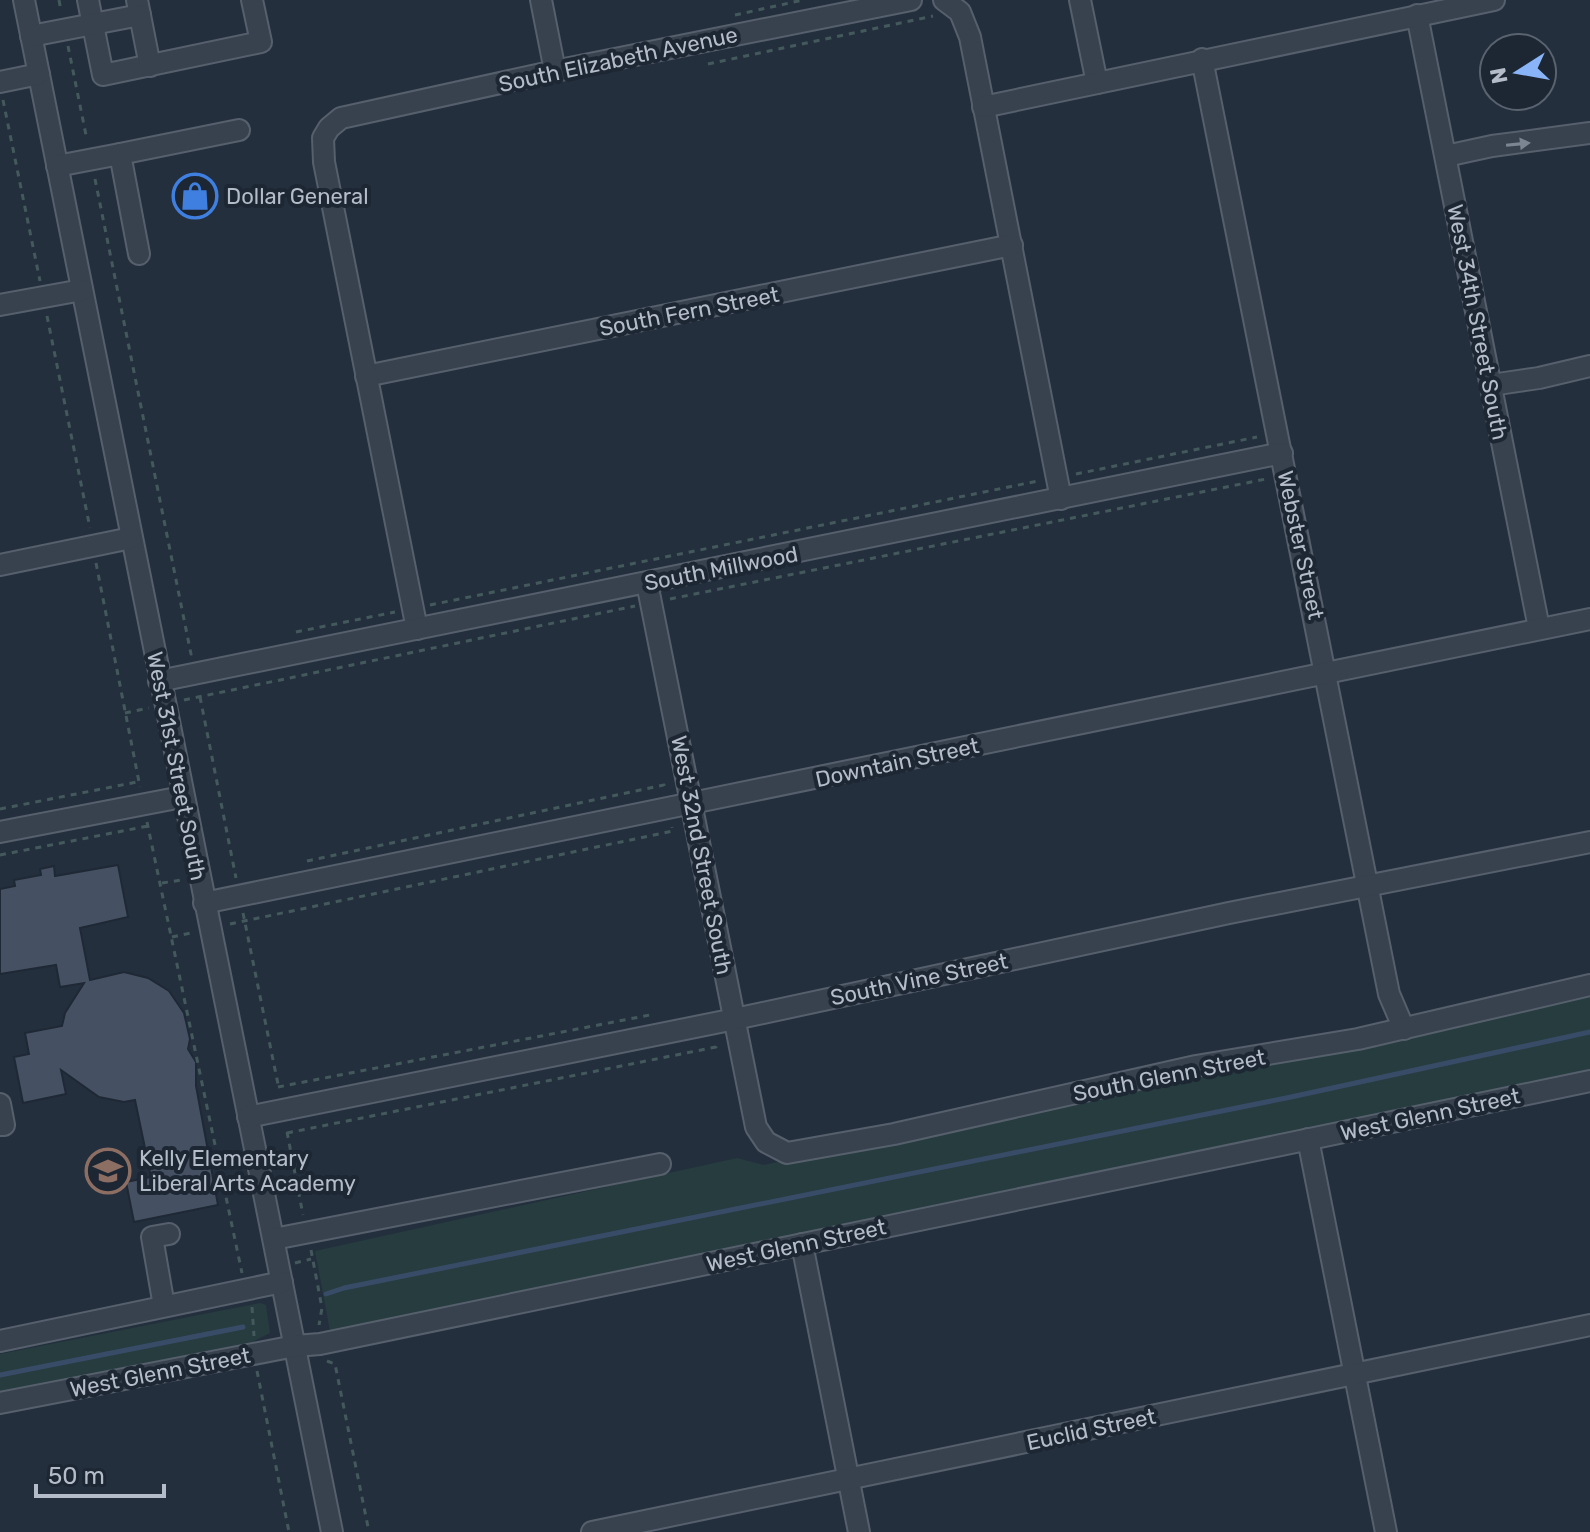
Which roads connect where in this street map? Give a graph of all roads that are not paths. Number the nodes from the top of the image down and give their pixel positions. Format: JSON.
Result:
{"nodes":[{"id":1,"x":24,"y":0,"type":"edge"},
{"id":2,"x":88,"y":0,"type":"edge"},
{"id":3,"x":252,"y":0,"type":"edge"},
{"id":4,"x":541,"y":0,"type":"edge"},
{"id":5,"x":911,"y":0,"type":"edge"},
{"id":6,"x":1080,"y":0,"type":"edge"},
{"id":7,"x":1489,"y":0,"type":"edge"},
{"id":8,"x":944,"y":6,"type":"edge"},
{"id":9,"x":139,"y":7,"type":"edge"},
{"id":10,"x":828,"y":8,"type":"edge"},
{"id":11,"x":1417,"y":15,"type":"junction"},
{"id":12,"x":93,"y":24,"type":"junction"},
{"id":13,"x":31,"y":36,"type":"junction"},
{"id":14,"x":1202,"y":59,"type":"junction"},
{"id":15,"x":150,"y":66,"type":"junction"},
{"id":16,"x":555,"y":71,"type":"junction"},
{"id":17,"x":39,"y":74,"type":"junction"},
{"id":18,"x":1097,"y":83,"type":"junction"},
{"id":19,"x":2,"y":91,"type":"edge"},
{"id":20,"x":983,"y":107,"type":"junction"},
{"id":21,"x":239,"y":130,"type":"dead end"},
{"id":22,"x":1590,"y":133,"type":"edge"},
{"id":23,"x":120,"y":154,"type":"junction"},
{"id":24,"x":1446,"y":156,"type":"junction"},
{"id":25,"x":57,"y":166,"type":"junction"},
{"id":26,"x":1012,"y":245,"type":"junction"},
{"id":27,"x":139,"y":254,"type":"dead end"},
{"id":28,"x":82,"y":290,"type":"junction"},
{"id":29,"x":0,"y":305,"type":"edge"},
{"id":30,"x":1590,"y":366,"type":"edge"},
{"id":31,"x":366,"y":376,"type":"junction"},
{"id":32,"x":1491,"y":385,"type":"junction"},
{"id":33,"x":1272,"y":455,"type":"junction"},
{"id":34,"x":1061,"y":499,"type":"junction"},
{"id":35,"x":131,"y":538,"type":"junction"},
{"id":36,"x":0,"y":565,"type":"edge"},
{"id":37,"x":649,"y":593,"type":"junction"},
{"id":38,"x":415,"y":619,"type":"junction"},
{"id":39,"x":1590,"y":619,"type":"edge"},
{"id":40,"x":1539,"y":628,"type":"junction"},
{"id":41,"x":1326,"y":672,"type":"junction"},
{"id":42,"x":159,"y":681,"type":"junction"},
{"id":43,"x":182,"y":797,"type":"junction"},
{"id":44,"x":691,"y":805,"type":"junction"},
{"id":45,"x":0,"y":832,"type":"edge"},
{"id":46,"x":1590,"y":842,"type":"edge"},
{"id":47,"x":1368,"y":886,"type":"junction"},
{"id":48,"x":204,"y":903,"type":"junction"},
{"id":49,"x":1590,"y":985,"type":"edge"},
{"id":50,"x":735,"y":1019,"type":"junction"},
{"id":51,"x":1404,"y":1029,"type":"junction"},
{"id":52,"x":1590,"y":1081,"type":"edge"},
{"id":53,"x":0,"y":1104,"type":"edge"},
{"id":54,"x":248,"y":1117,"type":"junction"},
{"id":55,"x":0,"y":1125,"type":"edge"},
{"id":56,"x":756,"y":1127,"type":"joint"},
{"id":57,"x":1308,"y":1139,"type":"junction"},
{"id":58,"x":660,"y":1164,"type":"dead end"},
{"id":59,"x":169,"y":1234,"type":"dead end"},
{"id":60,"x":274,"y":1239,"type":"junction"},
{"id":61,"x":802,"y":1244,"type":"junction"},
{"id":62,"x":280,"y":1274,"type":"junction"},
{"id":63,"x":164,"y":1306,"type":"junction"},
{"id":64,"x":1590,"y":1325,"type":"edge"},
{"id":65,"x":0,"y":1341,"type":"edge"},
{"id":66,"x":295,"y":1346,"type":"junction"},
{"id":67,"x":1355,"y":1374,"type":"junction"},
{"id":68,"x":0,"y":1403,"type":"edge"},
{"id":69,"x":849,"y":1479,"type":"junction"},
{"id":70,"x":332,"y":1532,"type":"edge"},
{"id":71,"x":592,"y":1532,"type":"edge"},
{"id":72,"x":859,"y":1532,"type":"edge"},
{"id":73,"x":1386,"y":1532,"type":"edge"}],
"edges":[{"from":1,"to":13,"type":"street","name":"West 31st Street South"},
{"from":2,"to":12,"type":"street"},
{"from":3,"to":15,"type":"street"},
{"from":4,"to":16,"type":"street"},
{"from":5,"to":10,"type":"street","name":"South Elizabeth Avenue"},
{"from":6,"to":18,"type":"street"},
{"from":7,"to":11,"type":"street"},
{"from":8,"to":20,"type":"street"},
{"from":9,"to":12,"type":"street"},
{"from":9,"to":15,"type":"street"},
{"from":10,"to":16,"type":"street","name":"South Elizabeth Avenue"},
{"from":11,"to":14,"type":"street"},
{"from":11,"to":24,"type":"street","name":"West 34th Street South"},
{"from":12,"to":13,"type":"street"},
{"from":12,"to":15,"type":"street"},
{"from":13,"to":17,"type":"street","name":"West 31st Street South"},
{"from":14,"to":18,"type":"street"},
{"from":14,"to":33,"type":"street","name":"Webster Street"},
{"from":16,"to":31,"type":"street","name":"South Elizabeth Avenue"},
{"from":17,"to":19,"type":"street"},
{"from":17,"to":25,"type":"street","name":"West 31st Street South"},
{"from":18,"to":20,"type":"street"},
{"from":20,"to":26,"type":"street"},
{"from":21,"to":23,"type":"street"},
{"from":24,"to":22,"type":"street","one_way":true},
{"from":23,"to":25,"type":"street"},
{"from":23,"to":27,"type":"street"},
{"from":24,"to":32,"type":"street","name":"West 34th Street South"},
{"from":25,"to":28,"type":"street","name":"West 31st Street South"},
{"from":26,"to":31,"type":"street","name":"South Fern Street"},
{"from":26,"to":34,"type":"street"},
{"from":28,"to":29,"type":"street"},
{"from":28,"to":35,"type":"street","name":"West 31st Street South"},
{"from":30,"to":32,"type":"street"},
{"from":31,"to":38,"type":"street"},
{"from":32,"to":40,"type":"street","name":"West 34th Street South"},
{"from":33,"to":34,"type":"street","name":"South Millwood"},
{"from":33,"to":41,"type":"street","name":"Webster Street"},
{"from":34,"to":37,"type":"street","name":"South Millwood"},
{"from":35,"to":36,"type":"street"},
{"from":35,"to":42,"type":"street","name":"West 31st Street South"},
{"from":37,"to":38,"type":"street","name":"South Millwood"},
{"from":37,"to":44,"type":"street","name":"West 32nd Street South"},
{"from":38,"to":42,"type":"street","name":"South Millwood"},
{"from":39,"to":40,"type":"street","name":"Downtain Street"},
{"from":40,"to":41,"type":"street","name":"Downtain Street"},
{"from":41,"to":44,"type":"street","name":"Downtain Street"},
{"from":41,"to":47,"type":"street","name":"Webster Street"},
{"from":42,"to":43,"type":"street","name":"West 31st Street South"},
{"from":43,"to":45,"type":"street"},
{"from":43,"to":48,"type":"street","name":"West 31st Street South"},
{"from":44,"to":48,"type":"street","name":"Downtain Street"},
{"from":44,"to":50,"type":"street","name":"West 32nd Street South"},
{"from":46,"to":47,"type":"street","name":"South Vine Street"},
{"from":47,"to":50,"type":"street","name":"South Vine Street"},
{"from":47,"to":51,"type":"street","name":"Webster Street"},
{"from":48,"to":54,"type":"street","name":"West 31st Street South"},
{"from":49,"to":51,"type":"street","name":"South Glenn Street"},
{"from":50,"to":54,"type":"street","name":"South Vine Street"},
{"from":50,"to":56,"type":"street","name":"West 32nd Street South"},
{"from":51,"to":56,"type":"street","name":"South Glenn Street"},
{"from":52,"to":57,"type":"street","name":"West Glenn Street"},
{"from":53,"to":55,"type":"street"},
{"from":54,"to":60,"type":"street","name":"West 31st Street South"},
{"from":57,"to":61,"type":"street","name":"West Glenn Street"},
{"from":57,"to":67,"type":"street"},
{"from":58,"to":60,"type":"street"},
{"from":59,"to":63,"type":"street"},
{"from":60,"to":62,"type":"street","name":"West 31st Street South"},
{"from":61,"to":66,"type":"street","name":"West Glenn Street"},
{"from":61,"to":69,"type":"street"},
{"from":62,"to":63,"type":"street"},
{"from":62,"to":66,"type":"street","name":"West 31st Street South"},
{"from":63,"to":65,"type":"street"},
{"from":64,"to":67,"type":"street","name":"Euclid Street"},
{"from":66,"to":68,"type":"street","name":"West Glenn Street"},
{"from":66,"to":70,"type":"street","name":"West 31st Street South"},
{"from":67,"to":69,"type":"street","name":"Euclid Street"},
{"from":67,"to":73,"type":"street"},
{"from":69,"to":71,"type":"street","name":"Euclid Street"},
{"from":69,"to":72,"type":"street"}]}
